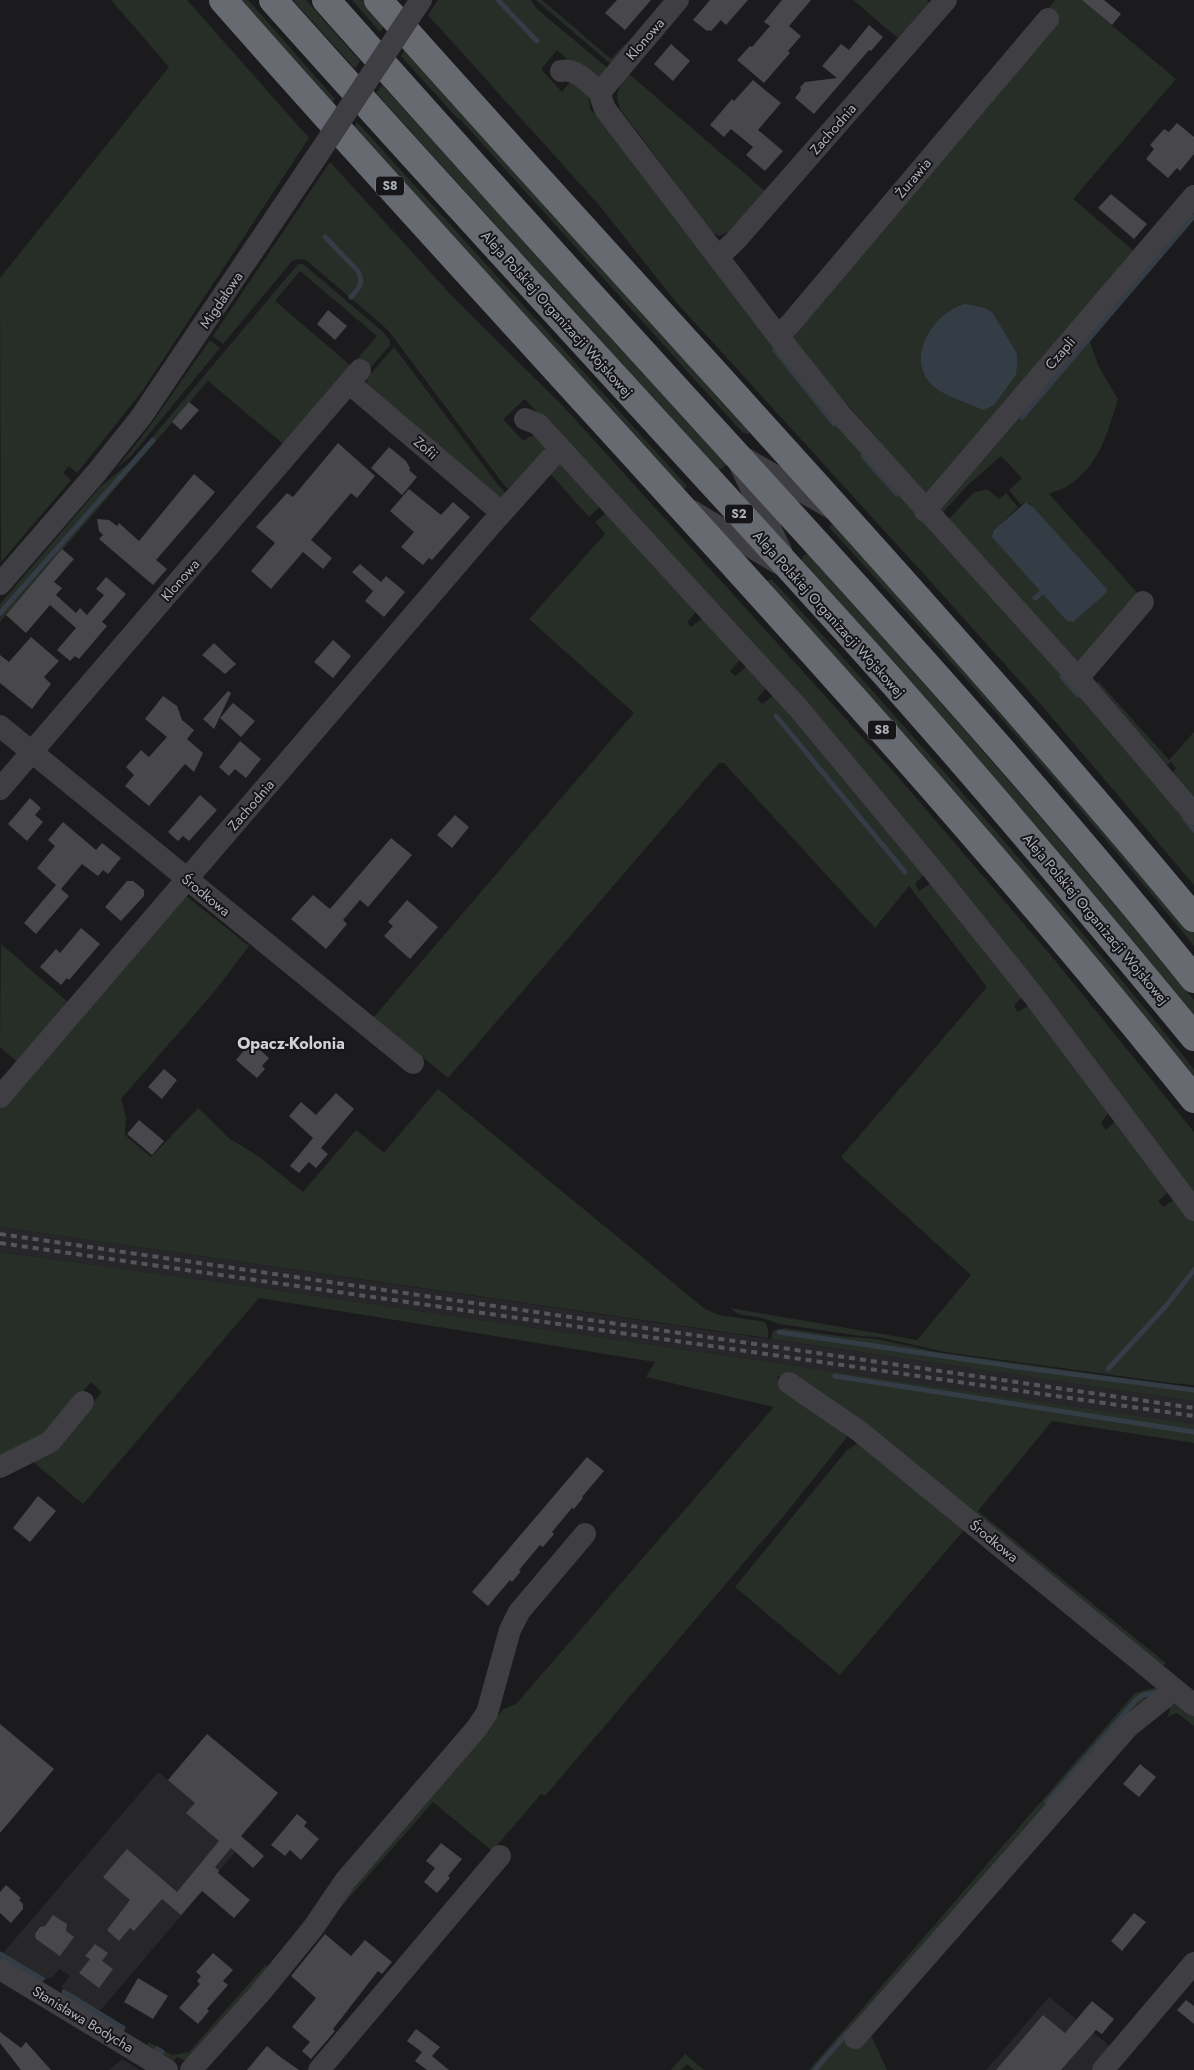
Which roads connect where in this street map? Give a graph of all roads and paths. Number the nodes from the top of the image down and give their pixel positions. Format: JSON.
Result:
{"nodes":[{"id":1,"x":224,"y":0,"type":"edge"},
{"id":2,"x":273,"y":0,"type":"edge"},
{"id":3,"x":326,"y":0,"type":"edge"},
{"id":4,"x":378,"y":0,"type":"edge"},
{"id":5,"x":421,"y":0,"type":"edge"},
{"id":6,"x":678,"y":0,"type":"edge"},
{"id":7,"x":941,"y":2,"type":"edge"},
{"id":8,"x":1048,"y":18,"type":"dead end"},
{"id":9,"x":562,"y":71,"type":"dead end"},
{"id":10,"x":607,"y":85,"type":"junction"},
{"id":11,"x":1194,"y":196,"type":"edge"},
{"id":12,"x":718,"y":257,"type":"junction"},
{"id":13,"x":778,"y":336,"type":"junction"},
{"id":14,"x":354,"y":377,"type":"joint"},
{"id":15,"x":525,"y":419,"type":"dead end"},
{"id":16,"x":762,"y":426,"type":"junction"},
{"id":17,"x":560,"y":448,"type":"junction"},
{"id":18,"x":732,"y":451,"type":"junction"},
{"id":19,"x":709,"y":482,"type":"junction"},
{"id":20,"x":789,"y":484,"type":"junction"},
{"id":21,"x":674,"y":500,"type":"junction"},
{"id":22,"x":761,"y":511,"type":"junction"},
{"id":23,"x":925,"y":511,"type":"junction"},
{"id":24,"x":502,"y":513,"type":"junction"},
{"id":25,"x":842,"y":514,"type":"junction"},
{"id":26,"x":732,"y":535,"type":"junction"},
{"id":27,"x":815,"y":540,"type":"junction"},
{"id":28,"x":790,"y":570,"type":"junction"},
{"id":29,"x":0,"y":584,"type":"edge"},
{"id":30,"x":757,"y":591,"type":"junction"},
{"id":31,"x":1142,"y":602,"type":"dead end"},
{"id":32,"x":1078,"y":678,"type":"junction"},
{"id":33,"x":0,"y":726,"type":"edge"},
{"id":34,"x":32,"y":752,"type":"junction"},
{"id":35,"x":0,"y":789,"type":"edge"},
{"id":36,"x":1194,"y":814,"type":"edge"},
{"id":37,"x":187,"y":880,"type":"junction"},
{"id":38,"x":1194,"y":918,"type":"edge"},
{"id":39,"x":1194,"y":979,"type":"edge"},
{"id":40,"x":1194,"y":1037,"type":"edge"},
{"id":41,"x":413,"y":1063,"type":"dead end"},
{"id":42,"x":0,"y":1097,"type":"edge"},
{"id":43,"x":1194,"y":1099,"type":"edge"},
{"id":44,"x":1194,"y":1210,"type":"edge"},
{"id":45,"x":789,"y":1383,"type":"dead end"},
{"id":46,"x":83,"y":1402,"type":"dead end"},
{"id":47,"x":0,"y":1467,"type":"edge"},
{"id":48,"x":585,"y":1534,"type":"dead end"},
{"id":49,"x":1173,"y":1688,"type":"junction"},
{"id":50,"x":1194,"y":1705,"type":"edge"},
{"id":51,"x":500,"y":1856,"type":"dead end"},
{"id":52,"x":1194,"y":1963,"type":"edge"},
{"id":53,"x":0,"y":1969,"type":"edge"},
{"id":54,"x":855,"y":2038,"type":"dead end"},
{"id":55,"x":167,"y":2070,"type":"edge"},
{"id":56,"x":190,"y":2070,"type":"edge"},
{"id":57,"x":319,"y":2070,"type":"edge"},
{"id":58,"x":1103,"y":2070,"type":"edge"}],
"edges":[{"from":1,"to":21,"type":"highway","number":"S8"},
{"from":2,"to":19,"type":"highway","name":"Aleja Polskiej Organizacji Wojskowej","number":"S2"},
{"from":3,"to":18,"type":"highway"},
{"from":4,"to":16,"type":"highway"},
{"from":5,"to":29,"type":"street","name":"Migdałowa","bridge":true},
{"from":6,"to":10,"type":"street","name":"Klonowa"},
{"from":7,"to":12,"type":"street","name":"Zachodnia"},
{"from":8,"to":13,"type":"street","name":"Żurawia"},
{"from":9,"to":10,"type":"street"},
{"from":10,"to":12,"type":"street"},
{"from":11,"to":23,"type":"street","name":"Czapli"},
{"from":12,"to":13,"type":"street"},
{"from":13,"to":23,"type":"street"},
{"from":14,"to":24,"type":"street","name":"Zofii"},
{"from":14,"to":34,"type":"street","name":"Klonowa"},
{"from":15,"to":17,"type":"street"},
{"from":16,"to":20,"type":"street"},
{"from":16,"to":25,"type":"highway"},
{"from":17,"to":24,"type":"street","name":"Zachodnia"},
{"from":17,"to":44,"type":"street"},
{"from":18,"to":20,"type":"street"},
{"from":18,"to":22,"type":"street"},
{"from":18,"to":27,"type":"highway"},
{"from":19,"to":22,"type":"street"},
{"from":19,"to":26,"type":"street"},
{"from":19,"to":28,"type":"highway","name":"Aleja Polskiej Organizacji Wojskowej","number":"S2"},
{"from":20,"to":25,"type":"street"},
{"from":20,"to":27,"type":"street"},
{"from":21,"to":26,"type":"street"},
{"from":21,"to":30,"type":"highway","number":"S8"},
{"from":22,"to":27,"type":"street"},
{"from":22,"to":28,"type":"street"},
{"from":23,"to":32,"type":"street"},
{"from":24,"to":37,"type":"street","name":"Zachodnia"},
{"from":25,"to":38,"type":"highway"},
{"from":26,"to":28,"type":"street"},
{"from":26,"to":30,"type":"street"},
{"from":27,"to":39,"type":"highway"},
{"from":28,"to":40,"type":"highway","name":"Aleja Polskiej Organizacji Wojskowej","number":"S2"},
{"from":30,"to":43,"type":"highway","number":"S8"},
{"from":31,"to":32,"type":"street"},
{"from":32,"to":36,"type":"street"},
{"from":33,"to":34,"type":"street","name":"Środkowa"},
{"from":34,"to":35,"type":"street","name":"Klonowa"},
{"from":34,"to":37,"type":"street","name":"Środkowa"},
{"from":37,"to":41,"type":"street","name":"Środkowa"},
{"from":37,"to":42,"type":"street","name":"Zachodnia"},
{"from":45,"to":49,"type":"street","name":"Środkowa"},
{"from":46,"to":47,"type":"street"},
{"from":48,"to":56,"type":"street"},
{"from":49,"to":50,"type":"street","name":"Środkowa"},
{"from":49,"to":54,"type":"street"},
{"from":51,"to":57,"type":"street"},
{"from":52,"to":58,"type":"street"},
{"from":53,"to":55,"type":"street","name":"Stanisława Bodycha"}]}
